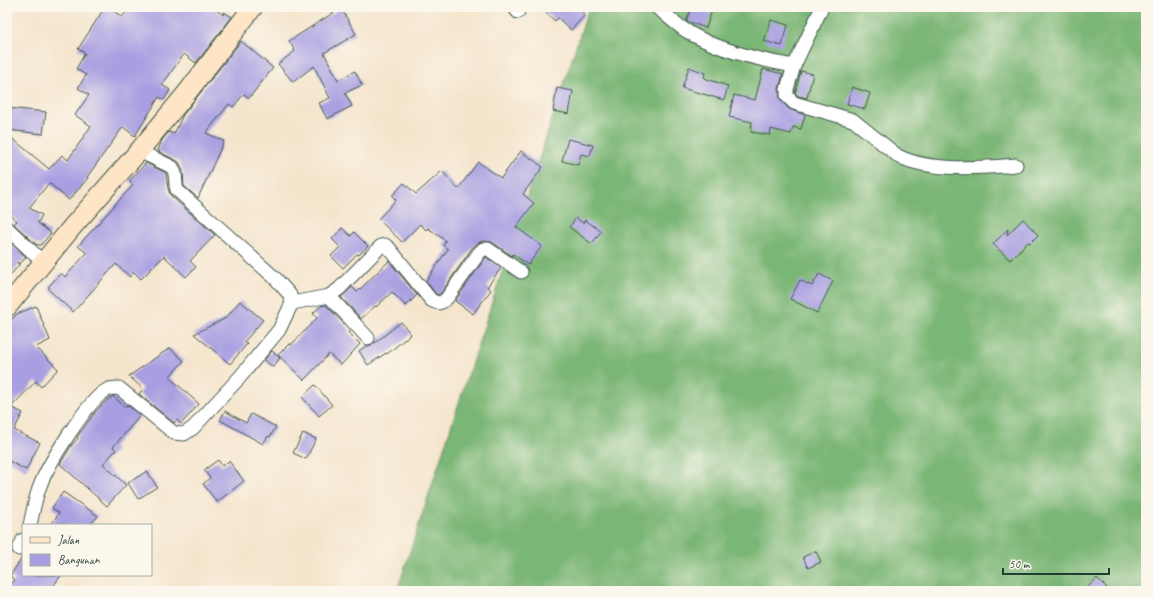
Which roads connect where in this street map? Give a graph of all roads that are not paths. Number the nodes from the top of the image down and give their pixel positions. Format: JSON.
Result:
{"nodes":[{"id":1,"x":253,"y":7,"type":"edge"},
{"id":2,"x":656,"y":7,"type":"edge"},
{"id":3,"x":822,"y":7,"type":"edge"},
{"id":4,"x":794,"y":66,"type":"junction"},
{"id":5,"x":139,"y":151,"type":"junction"},
{"id":6,"x":1016,"y":165,"type":"dead end"},
{"id":7,"x":7,"y":228,"type":"edge"},
{"id":8,"x":44,"y":263,"type":"junction"},
{"id":9,"x":521,"y":272,"type":"dead end"},
{"id":10,"x":329,"y":296,"type":"junction"},
{"id":11,"x":292,"y":303,"type":"junction"},
{"id":12,"x":7,"y":307,"type":"edge"},
{"id":13,"x":368,"y":338,"type":"dead end"},
{"id":14,"x":30,"y":524,"type":"edge"}],
"edges":[{"from":1,"to":5,"type":"street"},
{"from":2,"to":4,"type":"street"},
{"from":3,"to":4,"type":"street"},
{"from":4,"to":6,"type":"street"},
{"from":5,"to":8,"type":"street"},
{"from":5,"to":11,"type":"street"},
{"from":7,"to":8,"type":"street"},
{"from":8,"to":12,"type":"street"},
{"from":9,"to":10,"type":"street"},
{"from":10,"to":11,"type":"street"},
{"from":10,"to":13,"type":"street"},
{"from":11,"to":14,"type":"street"}]}
